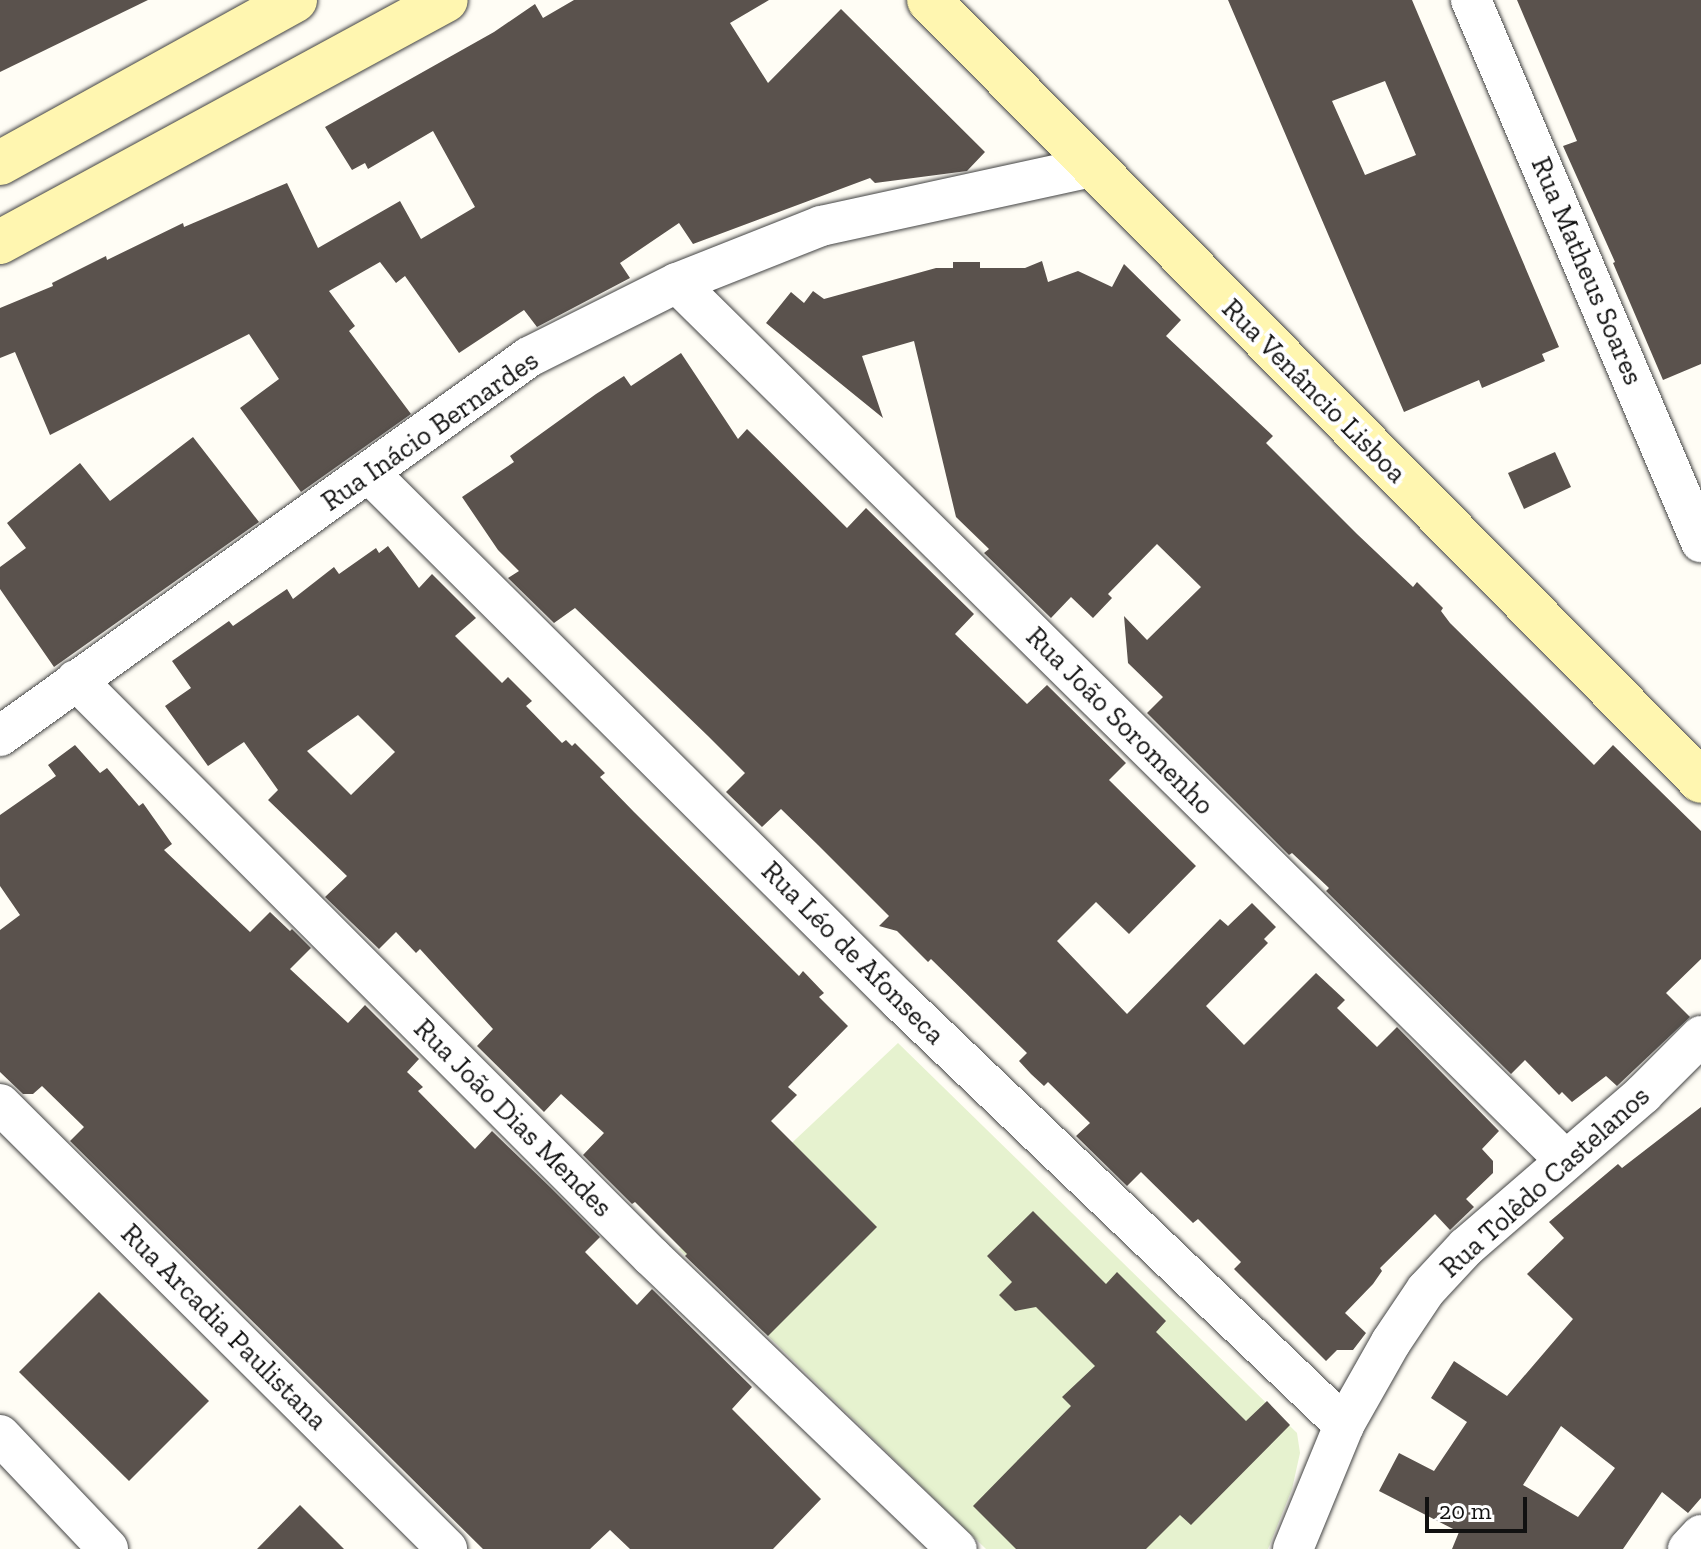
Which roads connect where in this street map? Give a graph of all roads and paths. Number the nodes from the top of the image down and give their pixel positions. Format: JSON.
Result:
{"nodes":[{"id":1,"x":295,"y":0,"type":"edge"},
{"id":2,"x":446,"y":0,"type":"edge"},
{"id":3,"x":929,"y":0,"type":"edge"},
{"id":4,"x":1471,"y":0,"type":"edge"},
{"id":5,"x":0,"y":163,"type":"edge"},
{"id":6,"x":1091,"y":167,"type":"junction"},
{"id":7,"x":0,"y":242,"type":"edge"},
{"id":8,"x":677,"y":283,"type":"junction"},
{"id":9,"x":370,"y":474,"type":"junction"},
{"id":10,"x":1701,"y":542,"type":"edge"},
{"id":11,"x":76,"y":680,"type":"junction"},
{"id":12,"x":0,"y":736,"type":"edge"},
{"id":13,"x":1701,"y":781,"type":"edge"},
{"id":14,"x":1701,"y":1036,"type":"edge"},
{"id":15,"x":0,"y":1104,"type":"edge"},
{"id":16,"x":1564,"y":1159,"type":"junction"},
{"id":17,"x":1344,"y":1425,"type":"junction"},
{"id":18,"x":0,"y":1435,"type":"edge"},
{"id":19,"x":1701,"y":1535,"type":"edge"},
{"id":20,"x":108,"y":1549,"type":"edge"},
{"id":21,"x":447,"y":1549,"type":"edge"},
{"id":22,"x":957,"y":1549,"type":"edge"},
{"id":23,"x":1293,"y":1549,"type":"edge"},
{"id":24,"x":1688,"y":1549,"type":"edge"}],
"edges":[{"from":1,"to":5,"type":"street"},
{"from":2,"to":7,"type":"street"},
{"from":3,"to":6,"type":"street","name":"Rua Venâncio Lisboa"},
{"from":4,"to":10,"type":"street","name":"Rua Matheus Soares"},
{"from":6,"to":8,"type":"street","name":"Rua Inácio Bernardes"},
{"from":6,"to":13,"type":"street","name":"Rua Venâncio Lisboa"},
{"from":8,"to":9,"type":"street","name":"Rua Inácio Bernardes"},
{"from":8,"to":16,"type":"street","name":"Rua João Soromenho"},
{"from":9,"to":11,"type":"street","name":"Rua Inácio Bernardes"},
{"from":9,"to":17,"type":"street","name":"Rua Léo de Afonseca"},
{"from":11,"to":12,"type":"street","name":"Rua Inácio Bernardes"},
{"from":11,"to":22,"type":"street","name":"Rua João Dias Mendes"},
{"from":14,"to":16,"type":"street","name":"Rua Tolêdo Castelanos"},
{"from":15,"to":21,"type":"street","name":"Rua Arcadia Paulistana"},
{"from":16,"to":17,"type":"street","name":"Rua Tolêdo Castelanos"},
{"from":17,"to":23,"type":"street","name":"Rua Tolêdo Castelanos"},
{"from":18,"to":20,"type":"street"},
{"from":19,"to":24,"type":"street"}]}
